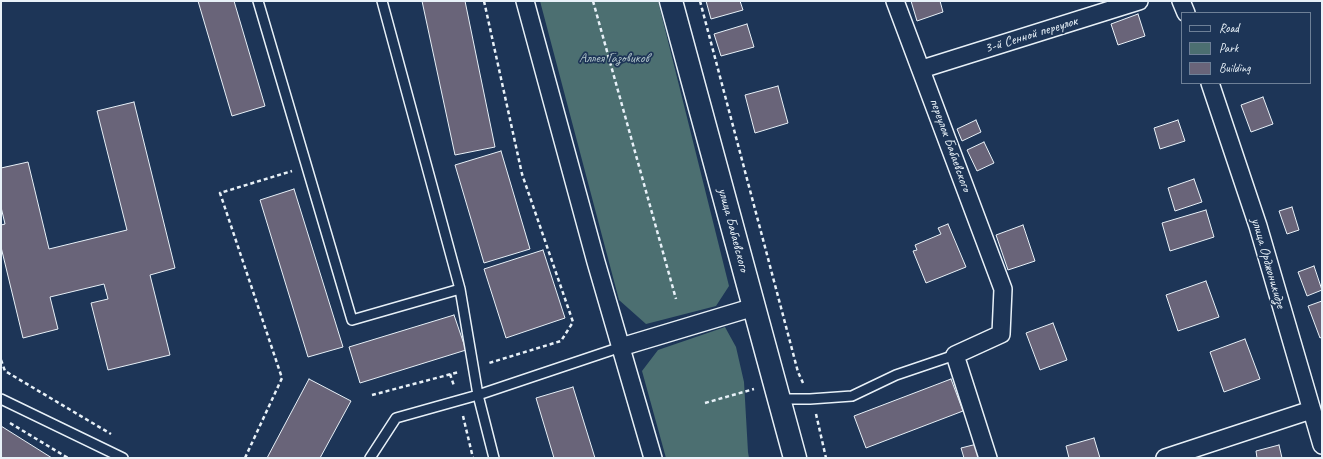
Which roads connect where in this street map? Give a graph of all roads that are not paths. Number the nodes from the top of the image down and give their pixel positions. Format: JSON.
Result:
{"nodes":[{"id":1,"x":258,"y":1,"type":"edge"},
{"id":2,"x":382,"y":1,"type":"edge"},
{"id":3,"x":525,"y":1,"type":"edge"},
{"id":4,"x":671,"y":1,"type":"edge"},
{"id":5,"x":896,"y":1,"type":"edge"},
{"id":6,"x":1139,"y":1,"type":"edge"},
{"id":7,"x":1181,"y":1,"type":"edge"},
{"id":8,"x":1186,"y":12,"type":"edge"},
{"id":9,"x":922,"y":69,"type":"junction"},
{"id":10,"x":1210,"y":84,"type":"edge"},
{"id":11,"x":460,"y":289,"type":"junction"},
{"id":12,"x":754,"y":307,"type":"junction"},
{"id":13,"x":621,"y":347,"type":"junction"},
{"id":14,"x":955,"y":355,"type":"junction"},
{"id":15,"x":478,"y":395,"type":"junction"},
{"id":16,"x":1,"y":399,"type":"edge"},
{"id":17,"x":779,"y":399,"type":"junction"},
{"id":18,"x":1311,"y":410,"type":"junction"},
{"id":19,"x":1322,"y":445,"type":"edge"},
{"id":20,"x":123,"y":458,"type":"edge"},
{"id":21,"x":370,"y":458,"type":"edge"},
{"id":22,"x":494,"y":458,"type":"edge"},
{"id":23,"x":653,"y":458,"type":"edge"},
{"id":24,"x":795,"y":458,"type":"edge"},
{"id":25,"x":988,"y":458,"type":"edge"},
{"id":26,"x":1165,"y":458,"type":"edge"}],
"edges":[{"from":1,"to":11,"type":"lane"},
{"from":2,"to":11,"type":"lane"},
{"from":3,"to":13,"type":"street"},
{"from":4,"to":12,"type":"main road","name":"улица Бабаевского"},
{"from":5,"to":9,"type":"street","name":"переулок Бабаевского"},
{"from":6,"to":9,"type":"street","name":"3-й Сенной переулок"},
{"from":7,"to":8,"type":"street"},
{"from":9,"to":14,"type":"street","name":"переулок Бабаевского"},
{"from":10,"to":18,"type":"street","name":"улица Орджоникидзе"},
{"from":11,"to":15,"type":"lane"},
{"from":12,"to":13,"type":"street"},
{"from":12,"to":17,"type":"main road","name":"улица Бабаевского"},
{"from":13,"to":15,"type":"lane"},
{"from":13,"to":23,"type":"street"},
{"from":14,"to":17,"type":"lane"},
{"from":14,"to":25,"type":"street"},
{"from":15,"to":21,"type":"lane"},
{"from":15,"to":22,"type":"lane"},
{"from":16,"to":20,"type":"lane"},
{"from":17,"to":24,"type":"main road","name":"улица Бабаевского"},
{"from":18,"to":19,"type":"street","name":"улица Орджоникидзе"},
{"from":18,"to":26,"type":"street"}]}
